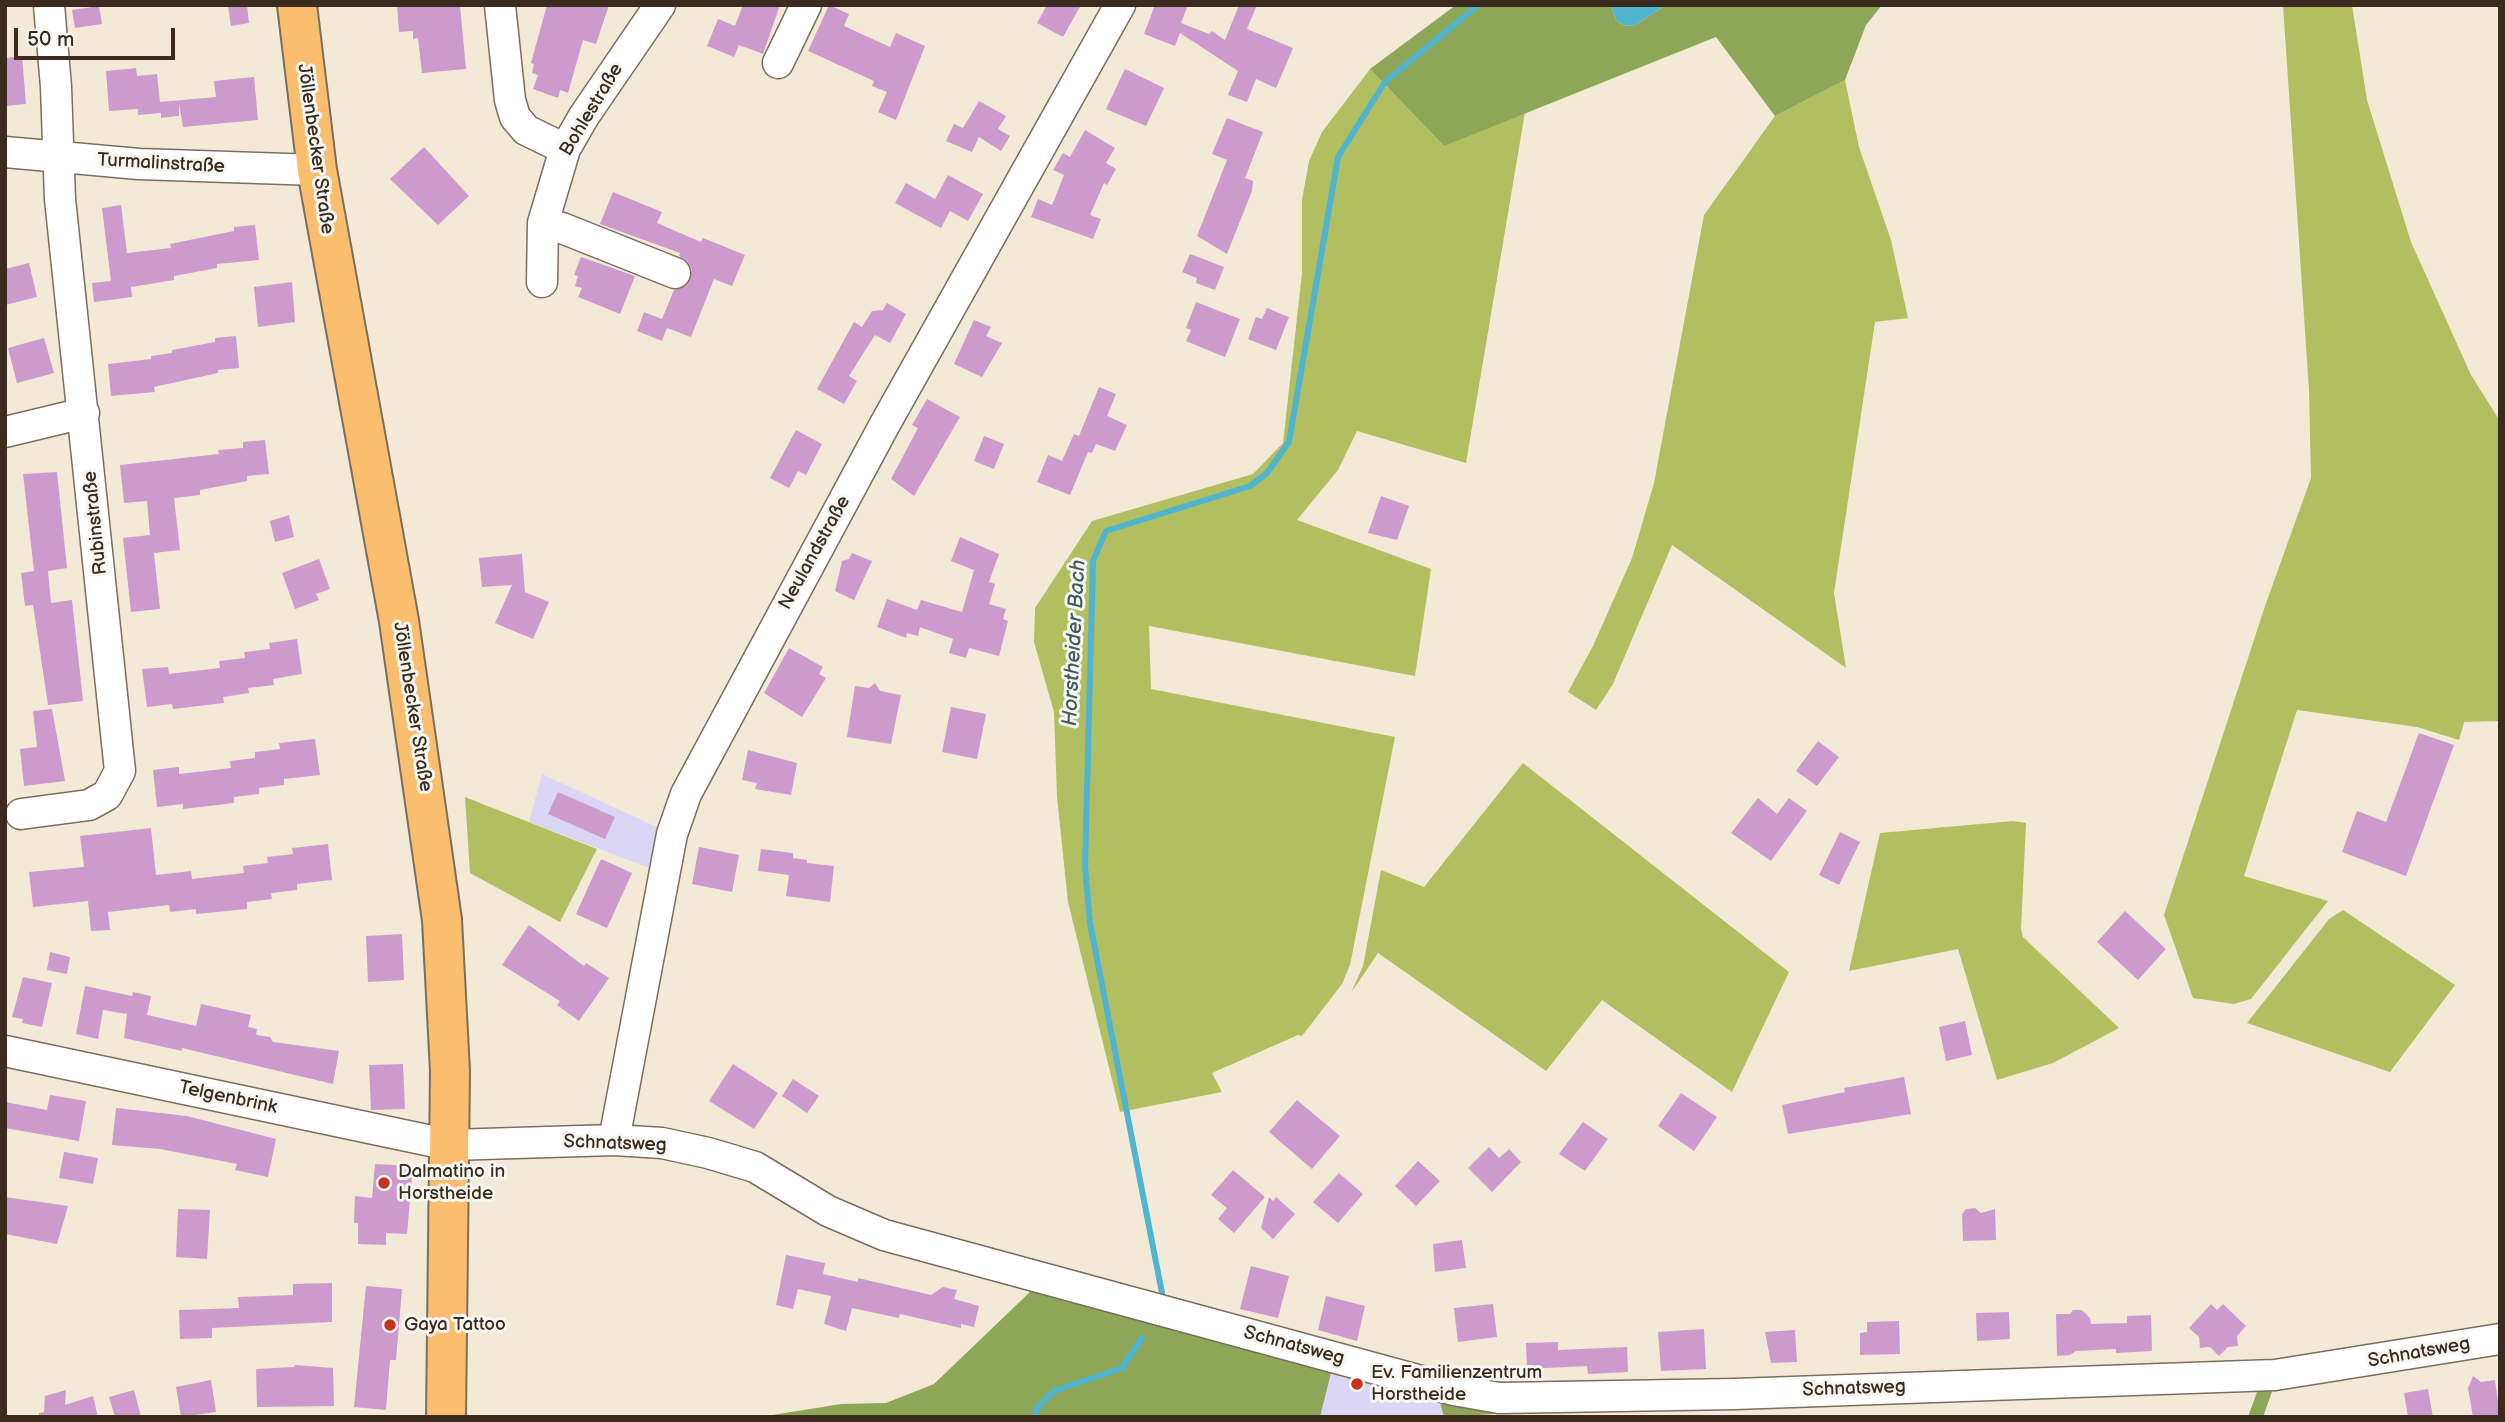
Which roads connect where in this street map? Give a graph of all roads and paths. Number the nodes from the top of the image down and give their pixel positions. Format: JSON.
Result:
{"nodes":[{"id":1,"x":49,"y":5,"type":"edge"},
{"id":2,"x":297,"y":5,"type":"edge"},
{"id":3,"x":500,"y":5,"type":"edge"},
{"id":4,"x":660,"y":5,"type":"edge"},
{"id":5,"x":806,"y":5,"type":"edge"},
{"id":6,"x":1120,"y":5,"type":"edge"},
{"id":7,"x":778,"y":63,"type":"dead end"},
{"id":8,"x":565,"y":149,"type":"junction"},
{"id":9,"x":5,"y":152,"type":"edge"},
{"id":10,"x":59,"y":158,"type":"junction"},
{"id":11,"x":317,"y":170,"type":"junction"},
{"id":12,"x":543,"y":223,"type":"junction"},
{"id":13,"x":675,"y":274,"type":"dead end"},
{"id":14,"x":542,"y":282,"type":"dead end"},
{"id":15,"x":84,"y":413,"type":"junction"},
{"id":16,"x":5,"y":432,"type":"edge"},
{"id":17,"x":21,"y":814,"type":"dead end"},
{"id":18,"x":5,"y":1051,"type":"edge"},
{"id":19,"x":614,"y":1140,"type":"junction"},
{"id":20,"x":450,"y":1145,"type":"junction"},
{"id":21,"x":2500,"y":1339,"type":"edge"},
{"id":22,"x":446,"y":1417,"type":"edge"}],
"edges":[{"from":1,"to":10,"type":"street","name":"Rubinstraße"},
{"from":2,"to":11,"type":"main road","name":"Jöllenbecker Straße"},
{"from":3,"to":8,"type":"street"},
{"from":4,"to":8,"type":"street","name":"Bohlestraße"},
{"from":5,"to":7,"type":"street"},
{"from":6,"to":19,"type":"street","name":"Neulandstraße"},
{"from":8,"to":12,"type":"street","name":"Bohlestraße"},
{"from":9,"to":10,"type":"street","name":"Turmalinstraße"},
{"from":10,"to":11,"type":"street","name":"Turmalinstraße"},
{"from":10,"to":15,"type":"street","name":"Rubinstraße"},
{"from":11,"to":20,"type":"main road","name":"Jöllenbecker Straße"},
{"from":12,"to":13,"type":"street"},
{"from":12,"to":14,"type":"street","name":"Bohlestraße"},
{"from":15,"to":16,"type":"street"},
{"from":15,"to":17,"type":"street","name":"Rubinstraße"},
{"from":18,"to":20,"type":"street","name":"Telgenbrink"},
{"from":19,"to":20,"type":"street","name":"Schnatsweg"},
{"from":19,"to":21,"type":"street","name":"Schnatsweg"},
{"from":20,"to":22,"type":"main road","name":"Jöllenbecker Straße"}]}
